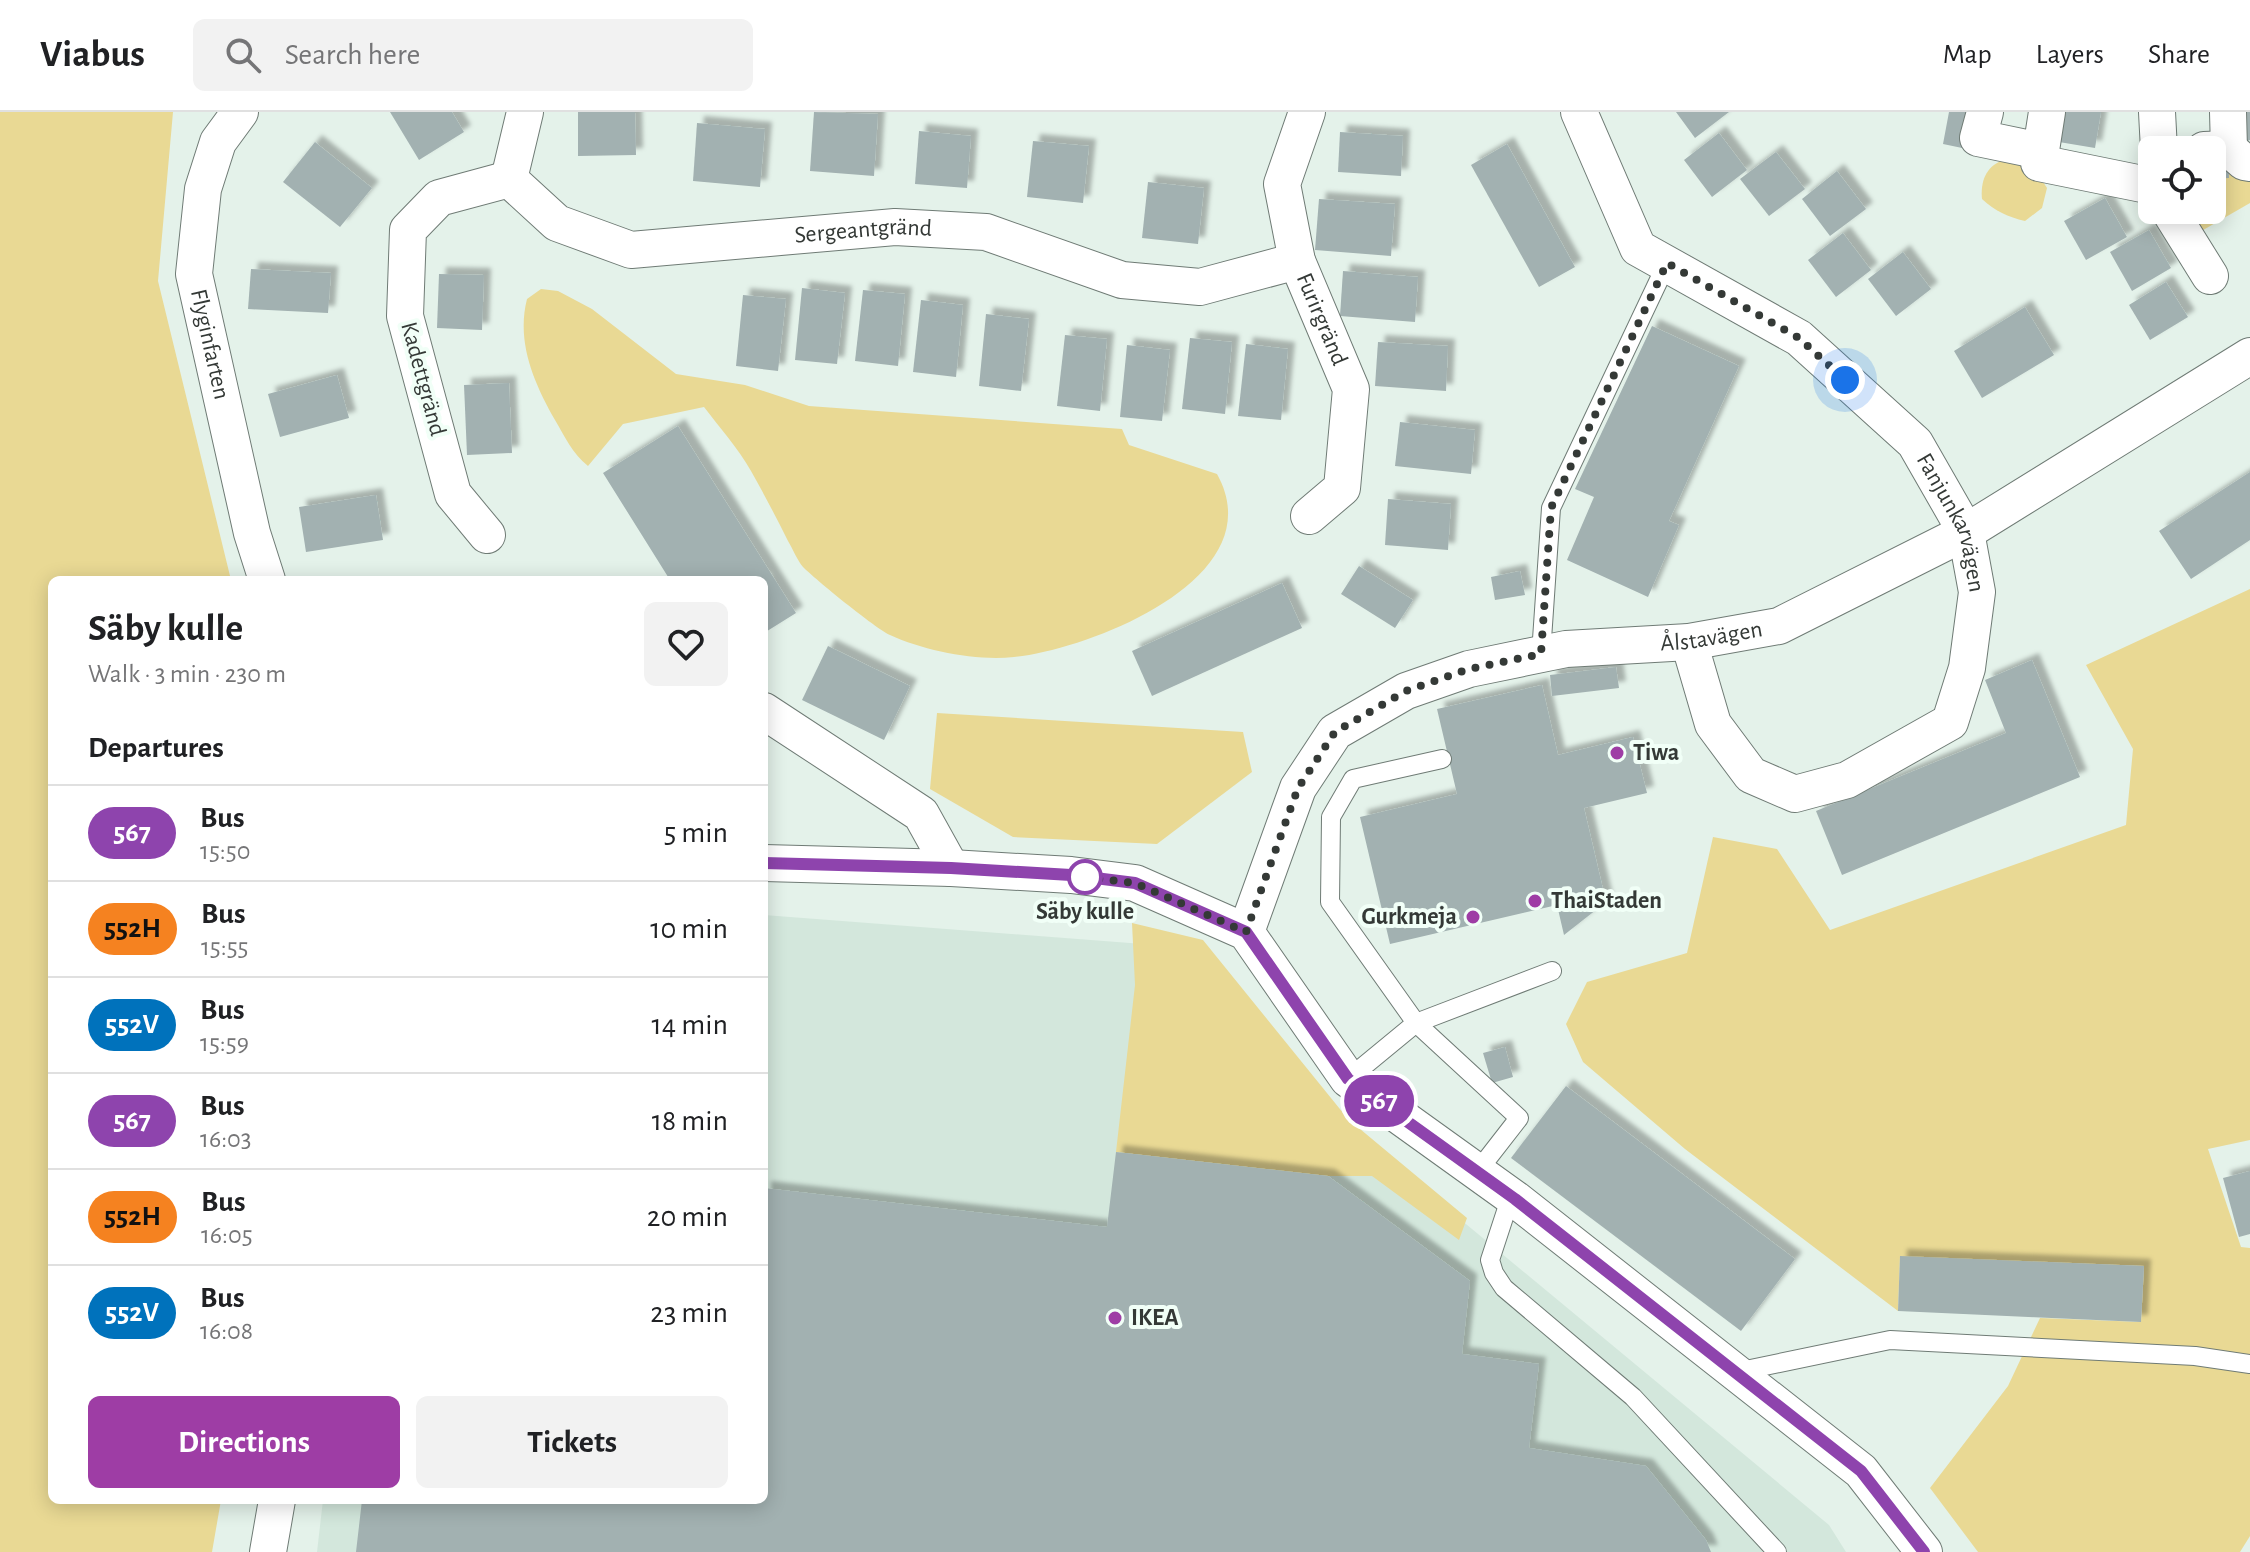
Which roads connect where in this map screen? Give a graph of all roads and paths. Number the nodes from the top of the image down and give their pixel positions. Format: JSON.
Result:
{"nodes":[{"id":1,"x":240,"y":112,"type":"edge"},
{"id":2,"x":525,"y":112,"type":"edge"},
{"id":3,"x":1307,"y":112,"type":"edge"},
{"id":4,"x":1579,"y":112,"type":"edge"},
{"id":5,"x":1985,"y":112,"type":"edge"},
{"id":6,"x":2047,"y":112,"type":"edge"},
{"id":7,"x":2157,"y":112,"type":"edge"},
{"id":8,"x":2228,"y":112,"type":"edge"},
{"id":9,"x":2158,"y":136,"type":"edge"},
{"id":10,"x":2041,"y":151,"type":"junction"},
{"id":11,"x":2227,"y":154,"type":"edge"},
{"id":12,"x":509,"y":179,"type":"junction"},
{"id":13,"x":2138,"y":183,"type":"edge"},
{"id":14,"x":2178,"y":224,"type":"edge"},
{"id":15,"x":1297,"y":261,"type":"junction"},
{"id":16,"x":1667,"y":263,"type":"junction"},
{"id":17,"x":2210,"y":276,"type":"dead end"},
{"id":18,"x":2250,"y":356,"type":"edge"},
{"id":19,"x":1309,"y":516,"type":"dead end"},
{"id":20,"x":1966,"y":532,"type":"junction"},
{"id":21,"x":487,"y":535,"type":"dead end"},
{"id":22,"x":266,"y":576,"type":"edge"},
{"id":23,"x":1689,"y":642,"type":"junction"},
{"id":24,"x":1541,"y":654,"type":"junction"},
{"id":25,"x":768,"y":714,"type":"edge"},
{"id":26,"x":1442,"y":759,"type":"dead end"},
{"id":27,"x":768,"y":863,"type":"edge"},
{"id":28,"x":951,"y":868,"type":"junction"},
{"id":29,"x":1246,"y":932,"type":"junction"},
{"id":30,"x":1552,"y":971,"type":"dead end"},
{"id":31,"x":1416,"y":1023,"type":"junction"},
{"id":32,"x":1348,"y":1079,"type":"junction"},
{"id":33,"x":1477,"y":1172,"type":"junction"},
{"id":34,"x":1511,"y":1196,"type":"junction"},
{"id":35,"x":2250,"y":1364,"type":"edge"},
{"id":36,"x":1736,"y":1372,"type":"junction"},
{"id":37,"x":276,"y":1504,"type":"edge"},
{"id":38,"x":268,"y":1552,"type":"edge"},
{"id":39,"x":1777,"y":1552,"type":"edge"},
{"id":40,"x":1924,"y":1552,"type":"edge"}],
"edges":[{"from":1,"to":22,"type":"street","name":"Flyginfarten"},
{"from":2,"to":12,"type":"street"},
{"from":3,"to":15,"type":"street","name":"Furirgränd"},
{"from":4,"to":16,"type":"street","name":"Fanjunkarvägen"},
{"from":5,"to":10,"type":"street"},
{"from":6,"to":10,"type":"street"},
{"from":7,"to":9,"type":"street"},
{"from":8,"to":11,"type":"street"},
{"from":10,"to":13,"type":"street"},
{"from":12,"to":15,"type":"street","name":"Sergeantgränd"},
{"from":12,"to":21,"type":"street","name":"Kadettgränd"},
{"from":14,"to":17,"type":"street"},
{"from":15,"to":19,"type":"street","name":"Furirgränd"},
{"from":16,"to":20,"type":"street","name":"Fanjunkarvägen"},
{"from":16,"to":24,"type":"lane"},
{"from":18,"to":20,"type":"street","name":"Ålstavägen"},
{"from":20,"to":23,"type":"street","name":"Ålstavägen"},
{"from":20,"to":23,"type":"street","name":"Fanjunkarvägen"},
{"from":23,"to":24,"type":"street","name":"Ålstavägen"},
{"from":24,"to":29,"type":"street","name":"Ålstavägen"},
{"from":25,"to":28,"type":"street"},
{"from":26,"to":31,"type":"lane"},
{"from":27,"to":28,"type":"street"},
{"from":28,"to":29,"type":"street"},
{"from":29,"to":32,"type":"street"},
{"from":30,"to":31,"type":"lane"},
{"from":31,"to":32,"type":"lane"},
{"from":31,"to":33,"type":"lane"},
{"from":32,"to":33,"type":"street"},
{"from":33,"to":34,"type":"street"},
{"from":34,"to":36,"type":"street"},
{"from":34,"to":39,"type":"lane"},
{"from":35,"to":36,"type":"lane"},
{"from":36,"to":40,"type":"street"},
{"from":37,"to":38,"type":"street"}]}
